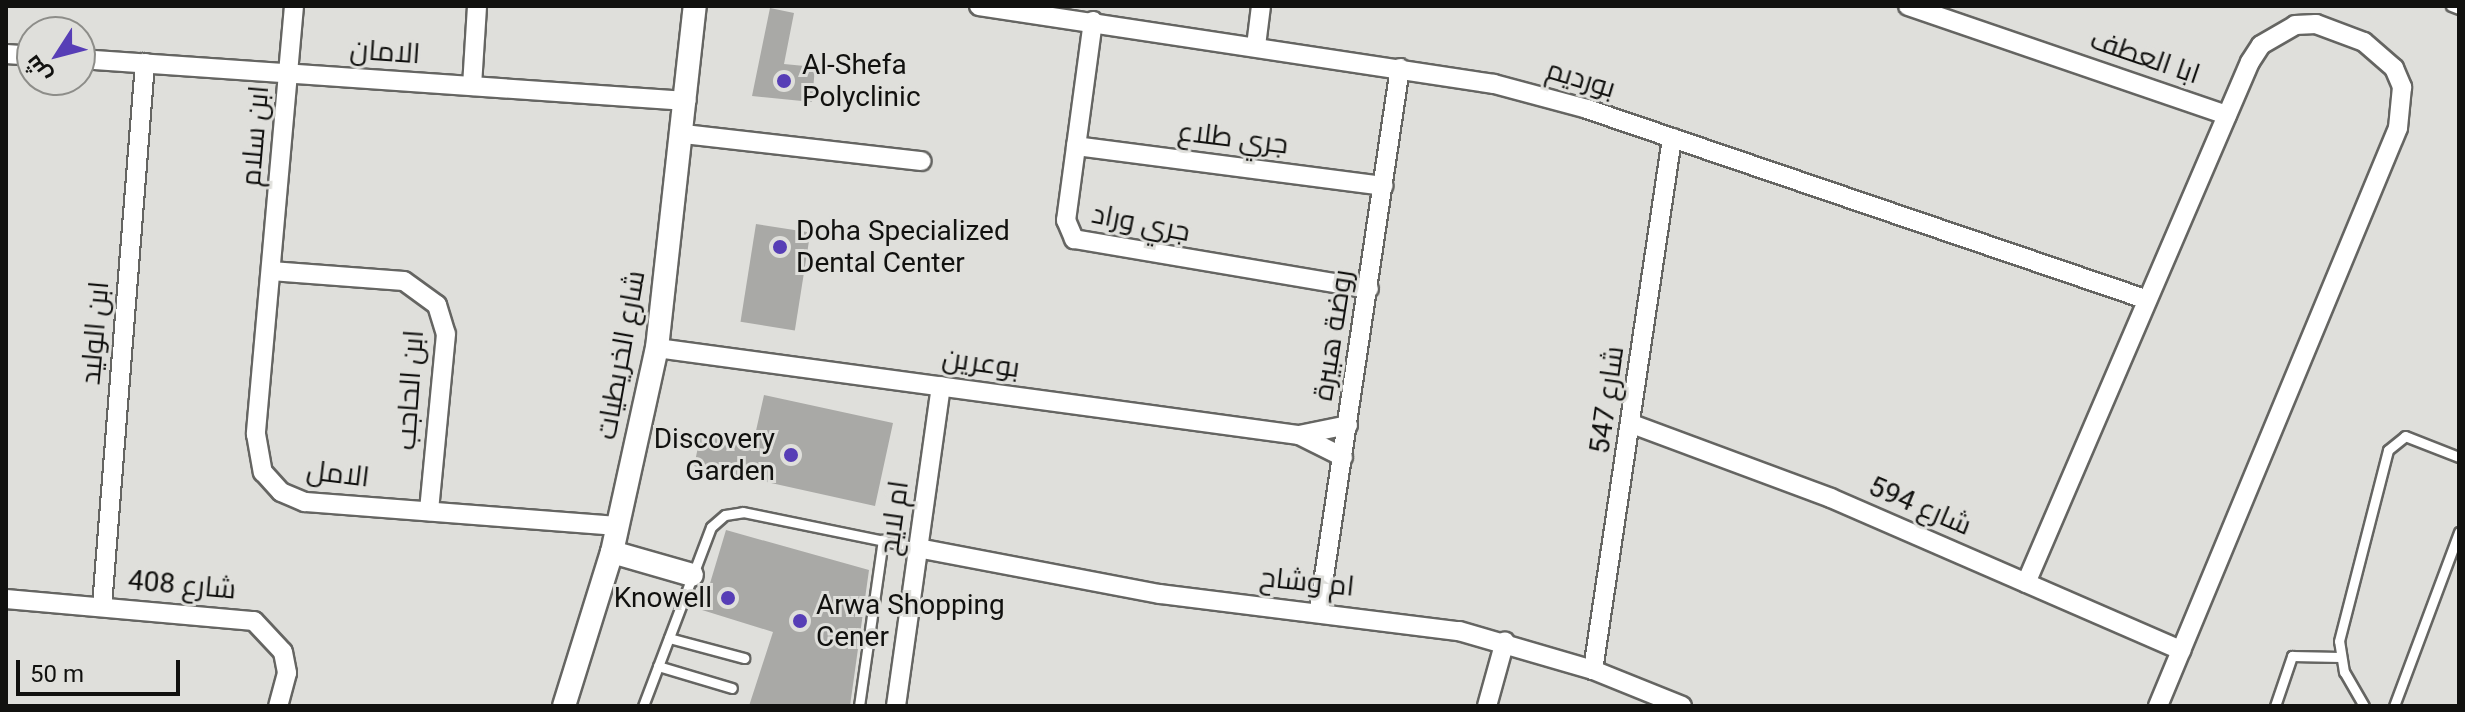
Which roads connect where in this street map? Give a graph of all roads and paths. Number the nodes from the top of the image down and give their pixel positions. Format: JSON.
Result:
{"nodes":[{"id":1,"x":294,"y":6,"type":"edge"},
{"id":2,"x":477,"y":6,"type":"edge"},
{"id":3,"x":695,"y":6,"type":"edge"},
{"id":4,"x":979,"y":6,"type":"edge"},
{"id":5,"x":1261,"y":6,"type":"edge"},
{"id":6,"x":1908,"y":6,"type":"edge"},
{"id":7,"x":2451,"y":6,"type":"edge"},
{"id":8,"x":2459,"y":9,"type":"edge"},
{"id":9,"x":1093,"y":21,"type":"junction"},
{"id":10,"x":1256,"y":46,"type":"junction"},
{"id":11,"x":96,"y":60,"type":"edge"},
{"id":12,"x":145,"y":63,"type":"junction"},
{"id":13,"x":1400,"y":68,"type":"junction"},
{"id":14,"x":288,"y":74,"type":"junction"},
{"id":15,"x":472,"y":86,"type":"junction"},
{"id":16,"x":687,"y":101,"type":"junction"},
{"id":17,"x":2227,"y":115,"type":"junction"},
{"id":18,"x":684,"y":134,"type":"junction"},
{"id":19,"x":1672,"y":138,"type":"junction"},
{"id":20,"x":1076,"y":146,"type":"junction"},
{"id":21,"x":921,"y":161,"type":"dead end"},
{"id":22,"x":1383,"y":186,"type":"junction"},
{"id":23,"x":271,"y":271,"type":"junction"},
{"id":24,"x":1369,"y":289,"type":"junction"},
{"id":25,"x":2145,"y":299,"type":"junction"},
{"id":26,"x":657,"y":348,"type":"junction"},
{"id":27,"x":941,"y":386,"type":"junction"},
{"id":28,"x":1632,"y":424,"type":"junction"},
{"id":29,"x":1348,"y":425,"type":"junction"},
{"id":30,"x":1299,"y":435,"type":"junction"},
{"id":31,"x":1343,"y":457,"type":"junction"},
{"id":32,"x":2459,"y":457,"type":"edge"},
{"id":33,"x":429,"y":511,"type":"junction"},
{"id":34,"x":618,"y":526,"type":"junction"},
{"id":35,"x":2459,"y":532,"type":"edge"},
{"id":36,"x":883,"y":540,"type":"junction"},
{"id":37,"x":918,"y":548,"type":"junction"},
{"id":38,"x":612,"y":552,"type":"junction"},
{"id":39,"x":692,"y":575,"type":"junction"},
{"id":40,"x":2026,"y":583,"type":"junction"},
{"id":41,"x":6,"y":599,"type":"edge"},
{"id":42,"x":102,"y":606,"type":"junction"},
{"id":43,"x":1319,"y":610,"type":"junction"},
{"id":44,"x":669,"y":638,"type":"junction"},
{"id":45,"x":1505,"y":641,"type":"junction"},
{"id":46,"x":2181,"y":650,"type":"junction"},
{"id":47,"x":2340,"y":657,"type":"junction"},
{"id":48,"x":744,"y":658,"type":"dead end"},
{"id":49,"x":658,"y":666,"type":"junction"},
{"id":50,"x":1593,"y":670,"type":"junction"},
{"id":51,"x":732,"y":688,"type":"dead end"},
{"id":52,"x":278,"y":706,"type":"edge"},
{"id":53,"x":564,"y":706,"type":"edge"},
{"id":54,"x":643,"y":706,"type":"edge"},
{"id":55,"x":859,"y":706,"type":"edge"},
{"id":56,"x":896,"y":706,"type":"edge"},
{"id":57,"x":1487,"y":706,"type":"edge"},
{"id":58,"x":1682,"y":706,"type":"edge"},
{"id":59,"x":2158,"y":706,"type":"edge"},
{"id":60,"x":2275,"y":706,"type":"edge"},
{"id":61,"x":2364,"y":706,"type":"edge"},
{"id":62,"x":2394,"y":706,"type":"edge"}],
"edges":[{"from":1,"to":14,"type":"street","name":"ابن سلام"},
{"from":2,"to":15,"type":"street"},
{"from":3,"to":16,"type":"street","name":"شارع الخريطيات"},
{"from":4,"to":9,"type":"street","name":"بورديم"},
{"from":5,"to":10,"type":"street"},
{"from":6,"to":17,"type":"street","name":"ابا العطف"},
{"from":7,"to":8,"type":"lane"},
{"from":9,"to":10,"type":"street","name":"بورديم"},
{"from":9,"to":20,"type":"street","name":"جري وراد"},
{"from":10,"to":13,"type":"street","name":"بورديم"},
{"from":11,"to":12,"type":"street","name":"الامان"},
{"from":12,"to":14,"type":"street","name":"الامان"},
{"from":12,"to":42,"type":"street","name":"ابن الوليد"},
{"from":13,"to":19,"type":"street","name":"بورديم"},
{"from":13,"to":22,"type":"street","name":"روضة هبيرة"},
{"from":14,"to":15,"type":"street","name":"الامان"},
{"from":14,"to":23,"type":"street","name":"ابن سلام"},
{"from":15,"to":16,"type":"street","name":"الامان"},
{"from":16,"to":18,"type":"street","name":"شارع الخريطيات"},
{"from":17,"to":25,"type":"street"},
{"from":17,"to":46,"type":"street"},
{"from":18,"to":21,"type":"street"},
{"from":18,"to":26,"type":"street","name":"شارع الخريطيات"},
{"from":19,"to":25,"type":"street","name":"بورديم"},
{"from":19,"to":28,"type":"street","name":"شارع 547"},
{"from":20,"to":22,"type":"street","name":"جري طلاع"},
{"from":20,"to":24,"type":"street","name":"جري وراد"},
{"from":22,"to":24,"type":"street","name":"روضة هبيرة"},
{"from":23,"to":33,"type":"street","name":"الامل"},
{"from":23,"to":33,"type":"street","name":"ابن الحاجب"},
{"from":24,"to":29,"type":"street","name":"روضة هبيرة"},
{"from":25,"to":40,"type":"street"},
{"from":26,"to":27,"type":"street","name":"بوعرين"},
{"from":26,"to":34,"type":"street","name":"شارع الخريطيات"},
{"from":27,"to":30,"type":"street","name":"بوعرين"},
{"from":27,"to":37,"type":"street","name":"ام لايح"},
{"from":28,"to":40,"type":"street","name":"شارع 594"},
{"from":28,"to":50,"type":"street","name":"شارع 547"},
{"from":29,"to":30,"type":"street","name":"بوعرين"},
{"from":29,"to":31,"type":"street","name":"روضة هبيرة"},
{"from":30,"to":31,"type":"street","name":"بوعرين"},
{"from":31,"to":43,"type":"street","name":"روضة هبيرة"},
{"from":32,"to":47,"type":"lane"},
{"from":33,"to":34,"type":"street","name":"الامل"},
{"from":34,"to":38,"type":"street","name":"شارع الخريطيات"},
{"from":35,"to":62,"type":"lane"},
{"from":36,"to":37,"type":"lane"},
{"from":36,"to":39,"type":"lane"},
{"from":36,"to":55,"type":"lane"},
{"from":37,"to":43,"type":"street","name":"ام وشاح"},
{"from":37,"to":56,"type":"street","name":"ام لايح"},
{"from":38,"to":39,"type":"street"},
{"from":38,"to":53,"type":"street","name":"شارع الخريطيات"},
{"from":39,"to":44,"type":"lane"},
{"from":40,"to":46,"type":"street","name":"شارع 594"},
{"from":41,"to":42,"type":"street","name":"شارع 408"},
{"from":42,"to":52,"type":"street","name":"شارع 408"},
{"from":43,"to":45,"type":"street","name":"ام وشاح"},
{"from":44,"to":48,"type":"lane"},
{"from":44,"to":49,"type":"lane"},
{"from":45,"to":50,"type":"street","name":"ام وشاح"},
{"from":45,"to":57,"type":"street"},
{"from":46,"to":59,"type":"street"},
{"from":47,"to":60,"type":"lane"},
{"from":47,"to":61,"type":"lane"},
{"from":49,"to":51,"type":"lane"},
{"from":49,"to":54,"type":"lane"},
{"from":50,"to":58,"type":"street","name":"ام وشاح"}]}
